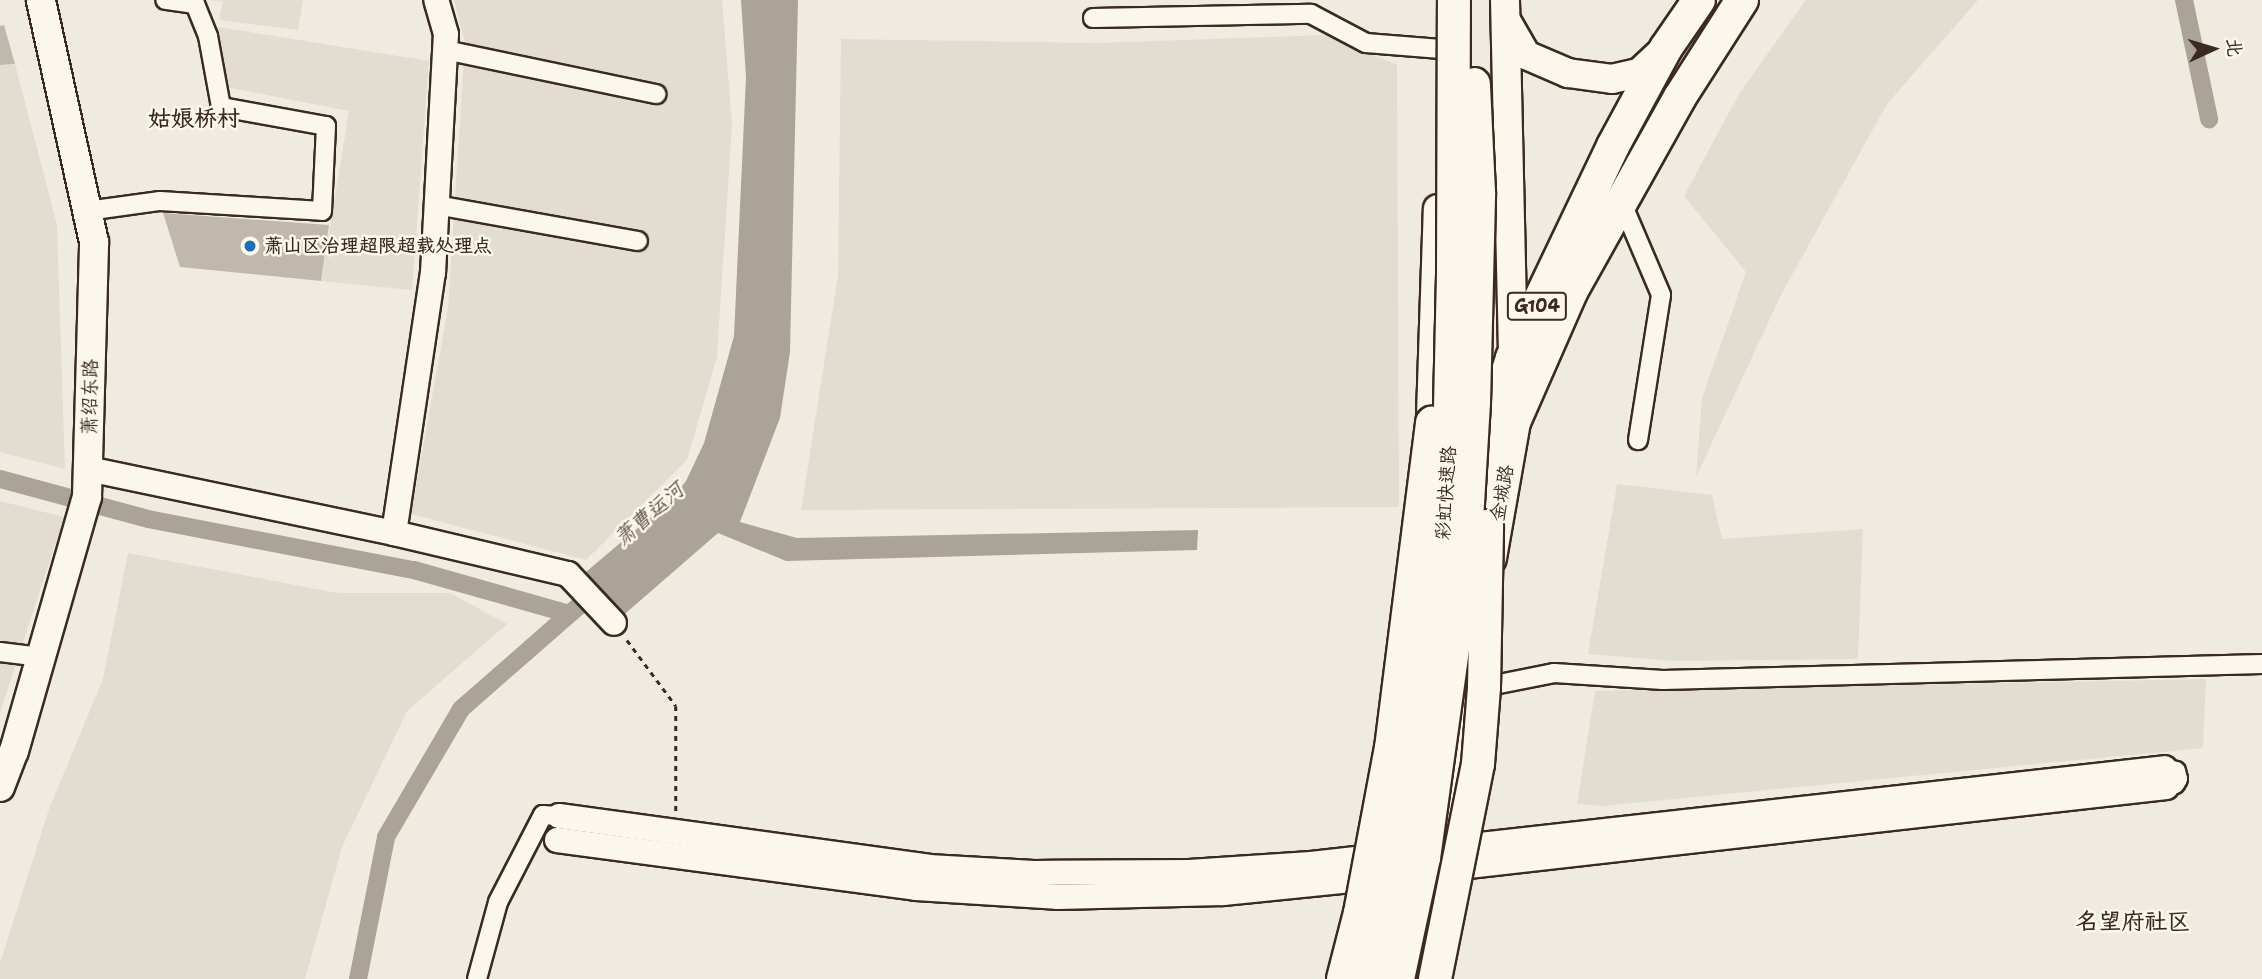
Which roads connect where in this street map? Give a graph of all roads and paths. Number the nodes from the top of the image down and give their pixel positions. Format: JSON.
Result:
{"nodes":[{"id":1,"x":41,"y":0,"type":"edge"},
{"id":2,"x":165,"y":0,"type":"edge"},
{"id":3,"x":436,"y":0,"type":"edge"},
{"id":4,"x":1442,"y":0,"type":"edge"},
{"id":5,"x":1454,"y":0,"type":"edge"},
{"id":6,"x":1474,"y":0,"type":"edge"},
{"id":7,"x":1699,"y":0,"type":"edge"},
{"id":8,"x":1742,"y":0,"type":"edge"},
{"id":9,"x":1505,"y":9,"type":"edge"},
{"id":10,"x":1093,"y":18,"type":"dead end"},
{"id":11,"x":1666,"y":48,"type":"junction"},
{"id":12,"x":1441,"y":49,"type":"junction"},
{"id":13,"x":445,"y":50,"type":"junction"},
{"id":14,"x":656,"y":94,"type":"dead end"},
{"id":15,"x":1479,"y":192,"type":"junction"},
{"id":16,"x":1621,"y":201,"type":"junction"},
{"id":17,"x":436,"y":205,"type":"junction"},
{"id":18,"x":87,"y":211,"type":"junction"},
{"id":19,"x":638,"y":241,"type":"dead end"},
{"id":20,"x":1453,"y":273,"type":"junction"},
{"id":21,"x":1513,"y":358,"type":"junction"},
{"id":22,"x":1514,"y":422,"type":"junction"},
{"id":23,"x":1638,"y":440,"type":"dead end"},
{"id":24,"x":88,"y":483,"type":"junction"},
{"id":25,"x":394,"y":533,"type":"junction"},
{"id":26,"x":614,"y":623,"type":"joint"},
{"id":27,"x":1423,"y":633,"type":"junction"},
{"id":28,"x":0,"y":652,"type":"edge"},
{"id":29,"x":41,"y":657,"type":"junction"},
{"id":30,"x":2262,"y":664,"type":"edge"},
{"id":31,"x":1484,"y":687,"type":"junction"},
{"id":32,"x":10,"y":731,"type":"edge"},
{"id":33,"x":2166,"y":778,"type":"dead end"},
{"id":34,"x":0,"y":787,"type":"edge"},
{"id":35,"x":558,"y":828,"type":"junction"},
{"id":36,"x":676,"y":833,"type":"junction"},
{"id":37,"x":1447,"y":859,"type":"junction"},
{"id":38,"x":1382,"y":866,"type":"junction"},
{"id":39,"x":477,"y":979,"type":"edge"},
{"id":40,"x":489,"y":979,"type":"edge"},
{"id":41,"x":1343,"y":979,"type":"edge"},
{"id":42,"x":1356,"y":979,"type":"edge"},
{"id":43,"x":1371,"y":979,"type":"edge"},
{"id":44,"x":1398,"y":979,"type":"edge"},
{"id":45,"x":1415,"y":979,"type":"edge"},
{"id":46,"x":1436,"y":979,"type":"edge"}],
"edges":[{"from":1,"to":18,"type":"main road","name":"萧绍东路"},
{"from":2,"to":18,"type":"street"},
{"from":3,"to":13,"type":"street"},
{"from":4,"to":12,"type":"main road"},
{"from":5,"to":20,"type":"highway","name":"彩虹快速路","bridge":true},
{"from":6,"to":15,"type":"highway","name":"彩虹快速路","bridge":true},
{"from":7,"to":11,"type":"highway","number":"G104"},
{"from":8,"to":16,"type":"highway","number":"G104"},
{"from":9,"to":11,"type":"main road"},
{"from":9,"to":21,"type":"main road","name":"金城路"},
{"from":10,"to":12,"type":"street"},
{"from":11,"to":21,"type":"highway","number":"G104"},
{"from":12,"to":27,"type":"main road"},
{"from":13,"to":14,"type":"street"},
{"from":13,"to":17,"type":"street"},
{"from":15,"to":31,"type":"highway","bridge":true},
{"from":15,"to":44,"type":"highway","name":"彩虹快速路","bridge":true},
{"from":16,"to":22,"type":"highway","number":"G104"},
{"from":16,"to":23,"type":"street"},
{"from":17,"to":19,"type":"street"},
{"from":17,"to":25,"type":"street"},
{"from":18,"to":24,"type":"main road","name":"萧绍东路"},
{"from":20,"to":41,"type":"highway","bridge":true},
{"from":20,"to":43,"type":"highway","name":"彩虹快速路","bridge":true},
{"from":21,"to":22,"type":"main road","name":"金城路"},
{"from":21,"to":27,"type":"highway","number":"G104"},
{"from":22,"to":37,"type":"highway","name":"金城路"},
{"from":24,"to":25,"type":"street"},
{"from":24,"to":29,"type":"main road","name":"萧绍东路"},
{"from":25,"to":26,"type":"street"},
{"from":26,"to":36,"type":"path"},
{"from":27,"to":38,"type":"highway"},
{"from":28,"to":29,"type":"street"},
{"from":29,"to":32,"type":"main road","name":"萧绍东路"},
{"from":30,"to":31,"type":"street"},
{"from":31,"to":46,"type":"highway","bridge":true},
{"from":32,"to":34,"type":"main road","name":"萧绍东路"},
{"from":33,"to":37,"type":"street"},
{"from":35,"to":36,"type":"street"},
{"from":35,"to":38,"type":"street"},
{"from":35,"to":39,"type":"street"},
{"from":35,"to":40,"type":"street"},
{"from":36,"to":38,"type":"street"},
{"from":37,"to":38,"type":"street"},
{"from":37,"to":45,"type":"highway","name":"金城路"},
{"from":38,"to":42,"type":"highway"}]}
